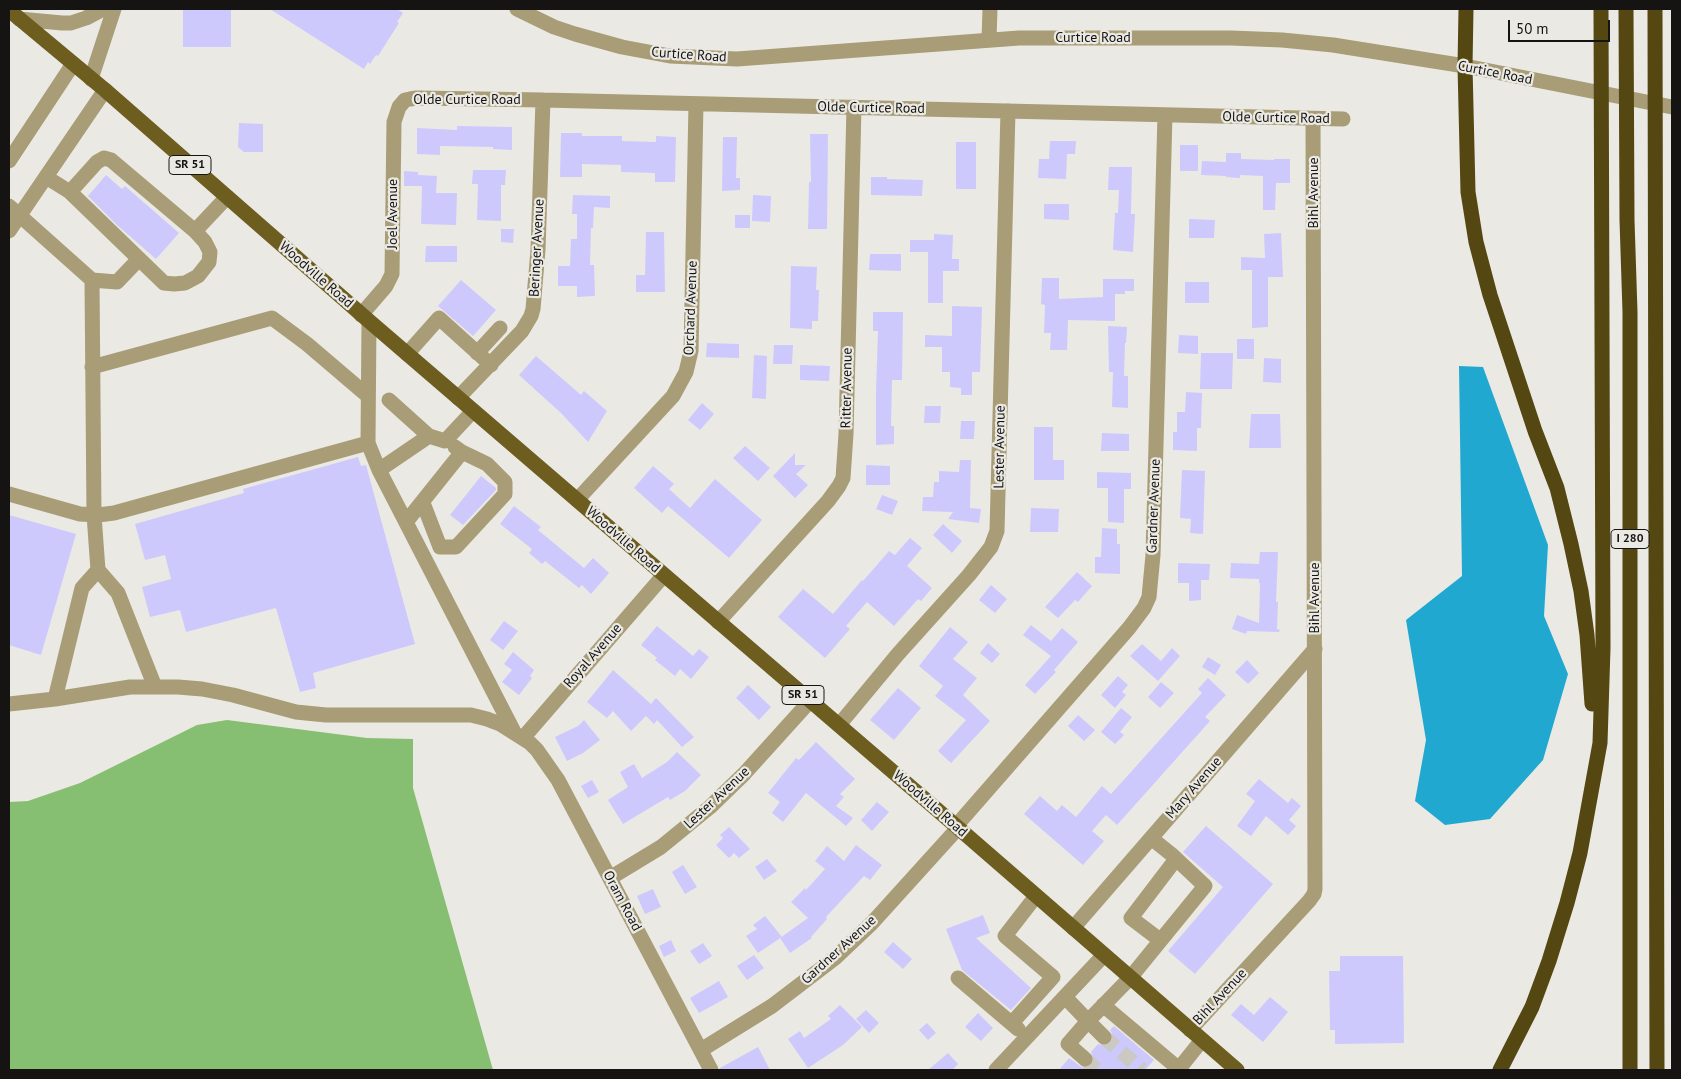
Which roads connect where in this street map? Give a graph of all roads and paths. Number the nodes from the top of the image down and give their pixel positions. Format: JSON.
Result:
{"nodes":[{"id":1,"x":103,"y":9,"type":"edge"},
{"id":2,"x":114,"y":9,"type":"edge"},
{"id":3,"x":517,"y":9,"type":"edge"},
{"id":4,"x":990,"y":9,"type":"edge"},
{"id":5,"x":1466,"y":9,"type":"edge"},
{"id":6,"x":1601,"y":9,"type":"edge"},
{"id":7,"x":1626,"y":9,"type":"edge"},
{"id":8,"x":1655,"y":9,"type":"edge"},
{"id":9,"x":14,"y":14,"type":"edge"},
{"id":10,"x":989,"y":39,"type":"junction"},
{"id":11,"x":73,"y":64,"type":"junction"},
{"id":12,"x":1465,"y":66,"type":"junction"},
{"id":13,"x":91,"y":79,"type":"junction"},
{"id":14,"x":105,"y":90,"type":"junction"},
{"id":15,"x":543,"y":100,"type":"junction"},
{"id":16,"x":401,"y":104,"type":"joint"},
{"id":17,"x":696,"y":104,"type":"junction"},
{"id":18,"x":854,"y":107,"type":"junction"},
{"id":19,"x":1672,"y":108,"type":"edge"},
{"id":20,"x":1008,"y":111,"type":"junction"},
{"id":21,"x":1165,"y":115,"type":"junction"},
{"id":22,"x":1313,"y":119,"type":"junction"},
{"id":23,"x":1343,"y":119,"type":"dead end"},
{"id":24,"x":9,"y":161,"type":"edge"},
{"id":25,"x":46,"y":177,"type":"junction"},
{"id":26,"x":70,"y":192,"type":"junction"},
{"id":27,"x":227,"y":197,"type":"junction"},
{"id":28,"x":14,"y":210,"type":"edge"},
{"id":29,"x":9,"y":231,"type":"edge"},
{"id":30,"x":195,"y":231,"type":"junction"},
{"id":31,"x":139,"y":260,"type":"junction"},
{"id":32,"x":92,"y":280,"type":"junction"},
{"id":33,"x":365,"y":318,"type":"junction"},
{"id":34,"x":500,"y":328,"type":"dead end"},
{"id":35,"x":477,"y":353,"type":"junction"},
{"id":36,"x":407,"y":354,"type":"junction"},
{"id":37,"x":491,"y":365,"type":"junction"},
{"id":38,"x":92,"y":367,"type":"junction"},
{"id":39,"x":368,"y":396,"type":"junction"},
{"id":40,"x":458,"y":398,"type":"junction"},
{"id":41,"x":389,"y":400,"type":"dead end"},
{"id":42,"x":473,"y":411,"type":"junction"},
{"id":43,"x":429,"y":436,"type":"junction"},
{"id":44,"x":446,"y":440,"type":"junction"},
{"id":45,"x":368,"y":443,"type":"junction"},
{"id":46,"x":462,"y":452,"type":"junction"},
{"id":47,"x":379,"y":470,"type":"junction"},
{"id":48,"x":9,"y":494,"type":"edge"},
{"id":49,"x":576,"y":500,"type":"junction"},
{"id":50,"x":423,"y":503,"type":"junction"},
{"id":51,"x":94,"y":515,"type":"junction"},
{"id":52,"x":406,"y":522,"type":"junction"},
{"id":53,"x":98,"y":570,"type":"junction"},
{"id":54,"x":664,"y":575,"type":"junction"},
{"id":55,"x":718,"y":622,"type":"junction"},
{"id":56,"x":1315,"y":649,"type":"junction"},
{"id":57,"x":155,"y":686,"type":"junction"},
{"id":58,"x":54,"y":699,"type":"junction"},
{"id":59,"x":810,"y":701,"type":"junction"},
{"id":60,"x":9,"y":704,"type":"edge"},
{"id":61,"x":839,"y":725,"type":"junction"},
{"id":62,"x":518,"y":734,"type":"junction"},
{"id":63,"x":1588,"y":806,"type":"junction"},
{"id":64,"x":957,"y":827,"type":"junction"},
{"id":65,"x":1151,"y":838,"type":"junction"},
{"id":66,"x":1176,"y":859,"type":"junction"},
{"id":67,"x":610,"y":878,"type":"junction"},
{"id":68,"x":1036,"y":896,"type":"junction"},
{"id":69,"x":1073,"y":928,"type":"junction"},
{"id":70,"x":1160,"y":940,"type":"junction"},
{"id":71,"x":1104,"y":955,"type":"junction"},
{"id":72,"x":958,"y":978,"type":"dead end"},
{"id":73,"x":1130,"y":978,"type":"junction"},
{"id":74,"x":1065,"y":997,"type":"junction"},
{"id":75,"x":1103,"y":1005,"type":"junction"},
{"id":76,"x":1088,"y":1021,"type":"junction"},
{"id":77,"x":1012,"y":1023,"type":"junction"},
{"id":78,"x":1190,"y":1030,"type":"junction"},
{"id":79,"x":1028,"y":1037,"type":"junction"},
{"id":80,"x":1104,"y":1037,"type":"tunnel mouth"},
{"id":81,"x":1202,"y":1040,"type":"junction"},
{"id":82,"x":701,"y":1050,"type":"junction"},
{"id":83,"x":1085,"y":1059,"type":"tunnel mouth"},
{"id":84,"x":711,"y":1070,"type":"edge"},
{"id":85,"x":996,"y":1070,"type":"edge"},
{"id":86,"x":1178,"y":1070,"type":"edge"},
{"id":87,"x":1236,"y":1070,"type":"edge"},
{"id":88,"x":1500,"y":1070,"type":"edge"},
{"id":89,"x":1630,"y":1070,"type":"edge"},
{"id":90,"x":1657,"y":1070,"type":"edge"}],
"edges":[{"from":1,"to":9,"type":"street"},
{"from":2,"to":13,"type":"street"},
{"from":3,"to":10,"type":"street","name":"Curtice Road"},
{"from":4,"to":10,"type":"street"},
{"from":5,"to":12,"type":"highway"},
{"from":6,"to":63,"type":"highway"},
{"from":7,"to":89,"type":"highway","number":"I 280"},
{"from":8,"to":90,"type":"highway","number":"I 280"},
{"from":9,"to":11,"type":"main road","name":"Woodville Road","number":"SR 51"},
{"from":10,"to":12,"type":"street","name":"Curtice Road"},
{"from":11,"to":13,"type":"main road","name":"Woodville Road","number":"SR 51"},
{"from":11,"to":24,"type":"street"},
{"from":12,"to":19,"type":"street","name":"Curtice Road"},
{"from":12,"to":63,"type":"highway"},
{"from":13,"to":14,"type":"main road","name":"Woodville Road","number":"SR 51"},
{"from":14,"to":25,"type":"street"},
{"from":14,"to":27,"type":"main road","name":"Woodville Road","number":"SR 51"},
{"from":15,"to":16,"type":"street","name":"Olde Curtice Road"},
{"from":15,"to":17,"type":"street","name":"Olde Curtice Road"},
{"from":15,"to":37,"type":"street","name":"Beringer Avenue"},
{"from":16,"to":33,"type":"street","name":"Joel Avenue"},
{"from":17,"to":18,"type":"street","name":"Olde Curtice Road"},
{"from":17,"to":49,"type":"street","name":"Orchard Avenue"},
{"from":18,"to":20,"type":"street","name":"Olde Curtice Road"},
{"from":18,"to":55,"type":"street","name":"Ritter Avenue"},
{"from":20,"to":21,"type":"street","name":"Olde Curtice Road"},
{"from":20,"to":61,"type":"street","name":"Lester Avenue"},
{"from":21,"to":22,"type":"street","name":"Olde Curtice Road"},
{"from":21,"to":64,"type":"street","name":"Gardner Avenue"},
{"from":22,"to":23,"type":"street","name":"Olde Curtice Road"},
{"from":22,"to":56,"type":"street","name":"Bihl Avenue"},
{"from":25,"to":26,"type":"street"},
{"from":25,"to":28,"type":"street"},
{"from":26,"to":30,"type":"street"},
{"from":26,"to":31,"type":"street"},
{"from":27,"to":30,"type":"street"},
{"from":27,"to":33,"type":"main road","name":"Woodville Road","number":"SR 51"},
{"from":28,"to":29,"type":"street"},
{"from":28,"to":32,"type":"street"},
{"from":30,"to":31,"type":"street"},
{"from":31,"to":32,"type":"street"},
{"from":32,"to":38,"type":"street"},
{"from":33,"to":36,"type":"main road","name":"Woodville Road","number":"SR 51"},
{"from":33,"to":39,"type":"street"},
{"from":34,"to":35,"type":"street"},
{"from":35,"to":36,"type":"street"},
{"from":35,"to":37,"type":"street"},
{"from":36,"to":40,"type":"main road","name":"Woodville Road","number":"SR 51"},
{"from":37,"to":40,"type":"street","name":"Beringer Avenue"},
{"from":38,"to":39,"type":"street"},
{"from":38,"to":51,"type":"street"},
{"from":39,"to":45,"type":"street"},
{"from":40,"to":42,"type":"main road","name":"Woodville Road","number":"SR 51"},
{"from":41,"to":43,"type":"street"},
{"from":42,"to":44,"type":"street"},
{"from":42,"to":49,"type":"main road","name":"Woodville Road","number":"SR 51"},
{"from":43,"to":44,"type":"street"},
{"from":43,"to":47,"type":"street"},
{"from":44,"to":46,"type":"street"},
{"from":45,"to":47,"type":"street"},
{"from":45,"to":51,"type":"street"},
{"from":46,"to":50,"type":"street"},
{"from":46,"to":50,"type":"street"},
{"from":47,"to":52,"type":"street"},
{"from":48,"to":51,"type":"street"},
{"from":49,"to":54,"type":"main road","name":"Woodville Road","number":"SR 51"},
{"from":50,"to":52,"type":"street"},
{"from":51,"to":53,"type":"street"},
{"from":52,"to":62,"type":"street"},
{"from":53,"to":57,"type":"street"},
{"from":53,"to":58,"type":"street"},
{"from":54,"to":55,"type":"main road","name":"Woodville Road","number":"SR 51"},
{"from":54,"to":62,"type":"street","name":"Royal Avenue"},
{"from":55,"to":59,"type":"main road","name":"Woodville Road","number":"SR 51"},
{"from":56,"to":65,"type":"street","name":"Mary Avenue"},
{"from":56,"to":78,"type":"street","name":"Bihl Avenue"},
{"from":57,"to":58,"type":"street"},
{"from":57,"to":62,"type":"street"},
{"from":58,"to":60,"type":"street"},
{"from":59,"to":61,"type":"main road","name":"Woodville Road","number":"SR 51"},
{"from":59,"to":67,"type":"street","name":"Lester Avenue"},
{"from":61,"to":64,"type":"main road","name":"Woodville Road","number":"SR 51"},
{"from":62,"to":67,"type":"street","name":"Oram Road"},
{"from":63,"to":88,"type":"highway"},
{"from":64,"to":68,"type":"main road","name":"Woodville Road","number":"SR 51"},
{"from":64,"to":82,"type":"street","name":"Gardner Avenue"},
{"from":65,"to":66,"type":"street"},
{"from":65,"to":69,"type":"street","name":"Mary Avenue"},
{"from":66,"to":70,"type":"street"},
{"from":66,"to":70,"type":"street"},
{"from":67,"to":82,"type":"street","name":"Oram Road"},
{"from":68,"to":69,"type":"main road","name":"Woodville Road","number":"SR 51"},
{"from":68,"to":77,"type":"street"},
{"from":69,"to":71,"type":"main road","name":"Woodville Road","number":"SR 51"},
{"from":70,"to":73,"type":"street"},
{"from":71,"to":73,"type":"main road","name":"Woodville Road","number":"SR 51"},
{"from":71,"to":74,"type":"street"},
{"from":72,"to":77,"type":"street"},
{"from":73,"to":75,"type":"street"},
{"from":73,"to":78,"type":"main road","name":"Woodville Road","number":"SR 51"},
{"from":74,"to":76,"type":"street"},
{"from":74,"to":79,"type":"street"},
{"from":75,"to":76,"type":"street"},
{"from":75,"to":86,"type":"street"},
{"from":76,"to":80,"type":"street"},
{"from":76,"to":83,"type":"street"},
{"from":77,"to":79,"type":"street"},
{"from":78,"to":81,"type":"main road","name":"Woodville Road","number":"SR 51"},
{"from":79,"to":85,"type":"street"},
{"from":81,"to":86,"type":"street"},
{"from":81,"to":87,"type":"main road","name":"Woodville Road","number":"SR 51"},
{"from":82,"to":84,"type":"street","name":"Oram Road"}]}
